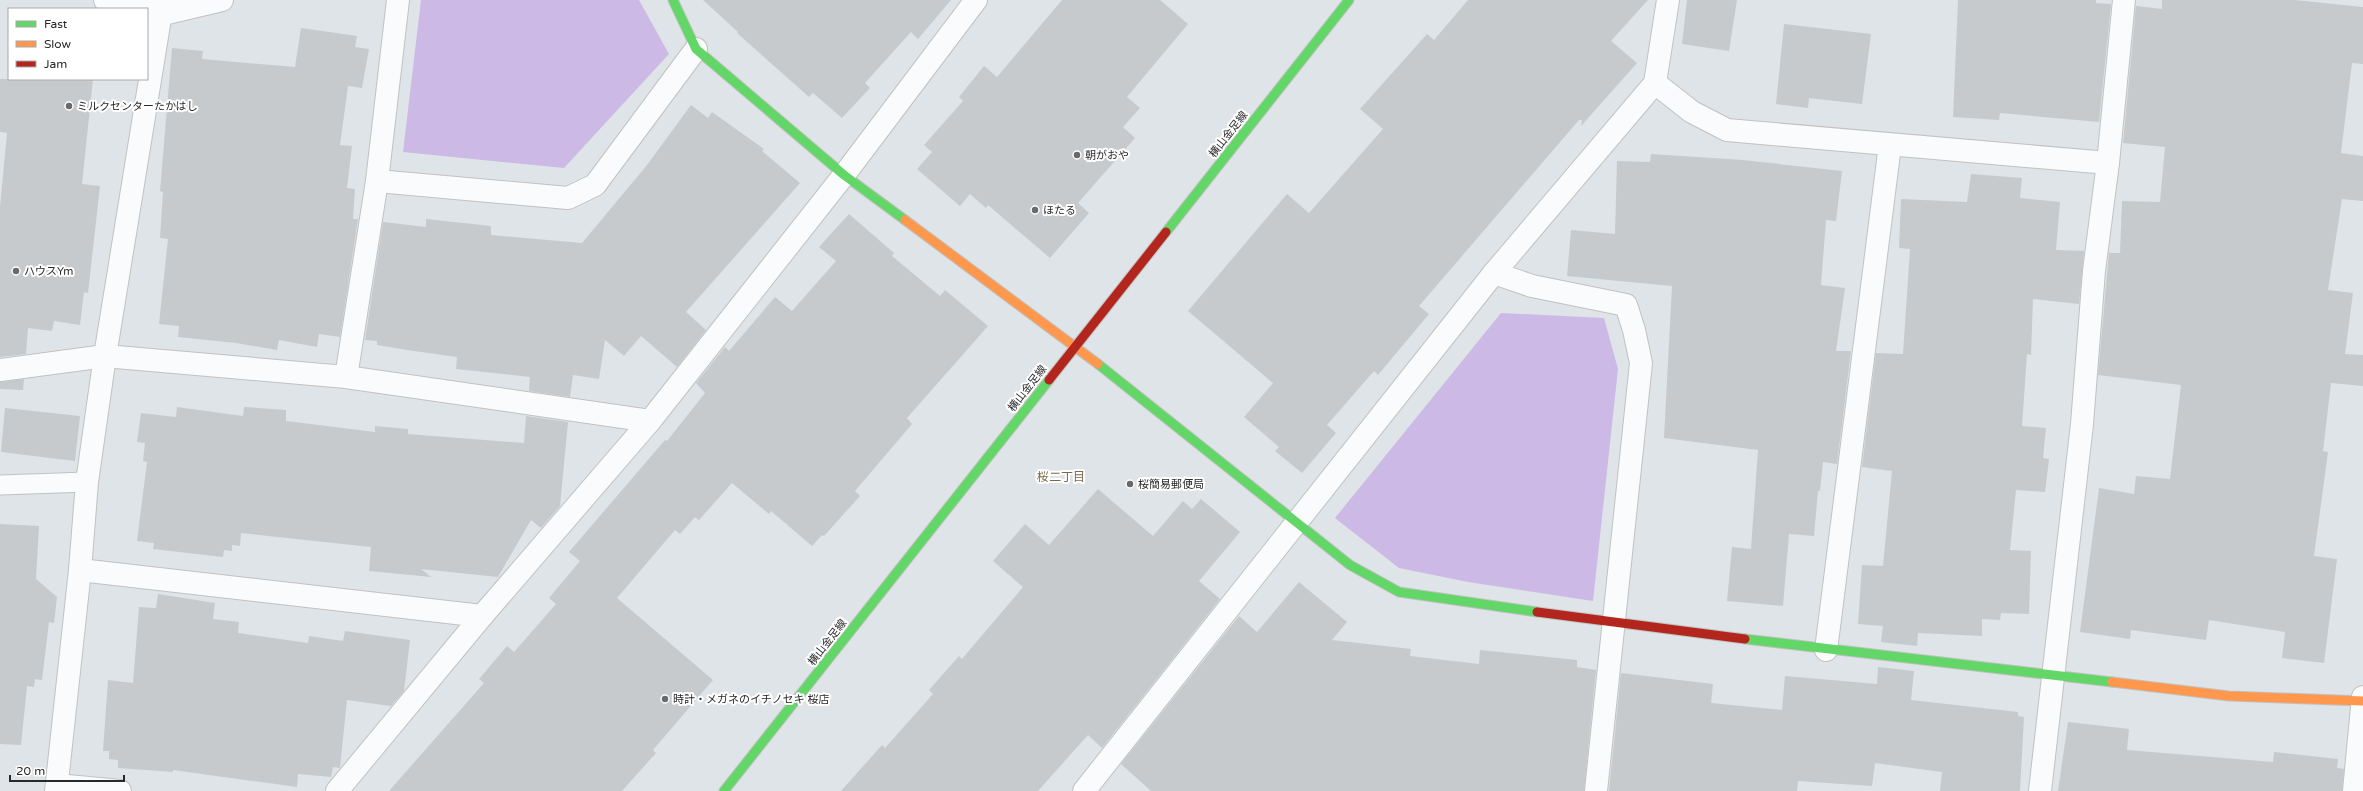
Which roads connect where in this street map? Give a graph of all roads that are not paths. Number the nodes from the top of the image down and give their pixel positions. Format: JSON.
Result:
{"nodes":[{"id":1,"x":105,"y":0,"type":"edge"},
{"id":2,"x":222,"y":0,"type":"edge"},
{"id":3,"x":398,"y":0,"type":"edge"},
{"id":4,"x":673,"y":0,"type":"edge"},
{"id":5,"x":976,"y":0,"type":"edge"},
{"id":6,"x":1349,"y":0,"type":"edge"},
{"id":7,"x":1668,"y":0,"type":"edge"},
{"id":8,"x":2124,"y":0,"type":"edge"},
{"id":9,"x":137,"y":8,"type":"edge"},
{"id":10,"x":158,"y":8,"type":"edge"},
{"id":11,"x":696,"y":49,"type":"junction"},
{"id":12,"x":148,"y":74,"type":"edge"},
{"id":13,"x":147,"y":80,"type":"edge"},
{"id":14,"x":1655,"y":83,"type":"junction"},
{"id":15,"x":1890,"y":145,"type":"junction"},
{"id":16,"x":2108,"y":162,"type":"junction"},
{"id":17,"x":844,"y":175,"type":"junction"},
{"id":18,"x":377,"y":181,"type":"junction"},
{"id":19,"x":1494,"y":273,"type":"junction"},
{"id":20,"x":1076,"y":346,"type":"junction"},
{"id":21,"x":105,"y":356,"type":"junction"},
{"id":22,"x":0,"y":370,"type":"edge"},
{"id":23,"x":346,"y":377,"type":"junction"},
{"id":24,"x":650,"y":421,"type":"junction"},
{"id":25,"x":87,"y":482,"type":"junction"},
{"id":26,"x":0,"y":485,"type":"edge"},
{"id":27,"x":1297,"y":524,"type":"junction"},
{"id":28,"x":80,"y":570,"type":"junction"},
{"id":29,"x":482,"y":616,"type":"junction"},
{"id":30,"x":1614,"y":623,"type":"junction"},
{"id":31,"x":1826,"y":650,"type":"junction"},
{"id":32,"x":2053,"y":674,"type":"junction"},
{"id":33,"x":2363,"y":699,"type":"edge"},
{"id":34,"x":56,"y":788,"type":"edge"},
{"id":35,"x":120,"y":791,"type":"edge"},
{"id":36,"x":337,"y":791,"type":"edge"},
{"id":37,"x":724,"y":791,"type":"edge"},
{"id":38,"x":1084,"y":791,"type":"edge"},
{"id":39,"x":1596,"y":791,"type":"edge"},
{"id":40,"x":2040,"y":791,"type":"edge"},
{"id":41,"x":2354,"y":791,"type":"edge"}],
"edges":[{"from":1,"to":9,"type":"street"},
{"from":2,"to":10,"type":"street"},
{"from":3,"to":18,"type":"street"},
{"from":4,"to":11,"type":"street"},
{"from":5,"to":17,"type":"street"},
{"from":6,"to":20,"type":"street","name":"横山金足線"},
{"from":7,"to":14,"type":"street"},
{"from":8,"to":16,"type":"street"},
{"from":10,"to":12,"type":"street"},
{"from":11,"to":17,"type":"street"},
{"from":11,"to":18,"type":"street"},
{"from":13,"to":21,"type":"street"},
{"from":14,"to":15,"type":"street"},
{"from":14,"to":19,"type":"street"},
{"from":15,"to":16,"type":"street"},
{"from":15,"to":31,"type":"street"},
{"from":16,"to":32,"type":"street"},
{"from":17,"to":20,"type":"street"},
{"from":17,"to":24,"type":"street"},
{"from":18,"to":23,"type":"street"},
{"from":19,"to":27,"type":"street"},
{"from":19,"to":30,"type":"street"},
{"from":20,"to":27,"type":"street"},
{"from":20,"to":37,"type":"street","name":"横山金足線"},
{"from":21,"to":22,"type":"street"},
{"from":21,"to":23,"type":"street"},
{"from":21,"to":25,"type":"street"},
{"from":23,"to":24,"type":"street"},
{"from":24,"to":29,"type":"street"},
{"from":25,"to":26,"type":"lane"},
{"from":25,"to":28,"type":"street"},
{"from":27,"to":30,"type":"street"},
{"from":27,"to":38,"type":"street"},
{"from":28,"to":29,"type":"street"},
{"from":28,"to":34,"type":"street"},
{"from":29,"to":36,"type":"street"},
{"from":30,"to":31,"type":"street"},
{"from":30,"to":39,"type":"street"},
{"from":31,"to":32,"type":"street"},
{"from":32,"to":33,"type":"street"},
{"from":32,"to":40,"type":"street"},
{"from":33,"to":41,"type":"street"},
{"from":34,"to":35,"type":"street"}]}
